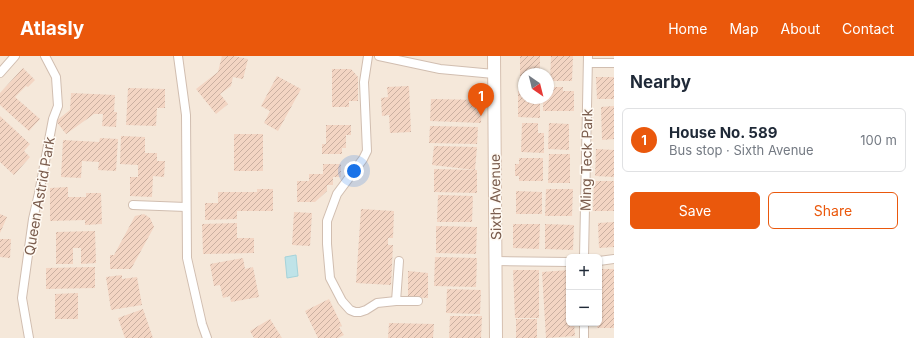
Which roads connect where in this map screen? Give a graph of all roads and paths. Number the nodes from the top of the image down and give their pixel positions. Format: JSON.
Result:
{"nodes":[{"id":1,"x":15,"y":56,"type":"edge"},
{"id":2,"x":45,"y":56,"type":"edge"},
{"id":3,"x":178,"y":56,"type":"edge"},
{"id":4,"x":368,"y":56,"type":"edge"},
{"id":5,"x":380,"y":56,"type":"edge"},
{"id":6,"x":494,"y":56,"type":"edge"},
{"id":7,"x":588,"y":60,"type":"edge"},
{"id":8,"x":614,"y":63,"type":"edge"},
{"id":9,"x":0,"y":73,"type":"edge"},
{"id":10,"x":494,"y":74,"type":"junction"},
{"id":11,"x":133,"y":205,"type":"dead end"},
{"id":12,"x":186,"y":207,"type":"junction"},
{"id":13,"x":584,"y":254,"type":"edge"},
{"id":14,"x":614,"y":259,"type":"edge"},
{"id":15,"x":602,"y":260,"type":"edge"},
{"id":16,"x":399,"y":261,"type":"dead end"},
{"id":17,"x":496,"y":262,"type":"junction"},
{"id":18,"x":566,"y":262,"type":"edge"},
{"id":19,"x":396,"y":300,"type":"junction"},
{"id":20,"x":418,"y":302,"type":"dead end"},
{"id":21,"x":584,"y":326,"type":"edge"},
{"id":22,"x":29,"y":338,"type":"edge"},
{"id":23,"x":207,"y":338,"type":"edge"},
{"id":24,"x":496,"y":338,"type":"edge"},
{"id":25,"x":584,"y":338,"type":"edge"}],
"edges":[{"from":1,"to":9,"type":"street"},
{"from":2,"to":22,"type":"street","name":"Queen Astrid Park"},
{"from":3,"to":12,"type":"street"},
{"from":4,"to":19,"type":"street"},
{"from":5,"to":10,"type":"street"},
{"from":6,"to":10,"type":"main road","name":"Sixth Avenue"},
{"from":7,"to":8,"type":"street","name":"Ming Teck Park"},
{"from":7,"to":13,"type":"street","name":"Ming Teck Park"},
{"from":10,"to":17,"type":"main road","name":"Sixth Avenue"},
{"from":11,"to":12,"type":"street"},
{"from":12,"to":23,"type":"street"},
{"from":14,"to":15,"type":"street"},
{"from":16,"to":19,"type":"street"},
{"from":17,"to":18,"type":"street"},
{"from":17,"to":24,"type":"main road","name":"Sixth Avenue"},
{"from":19,"to":20,"type":"street"},
{"from":21,"to":25,"type":"street"}]}
